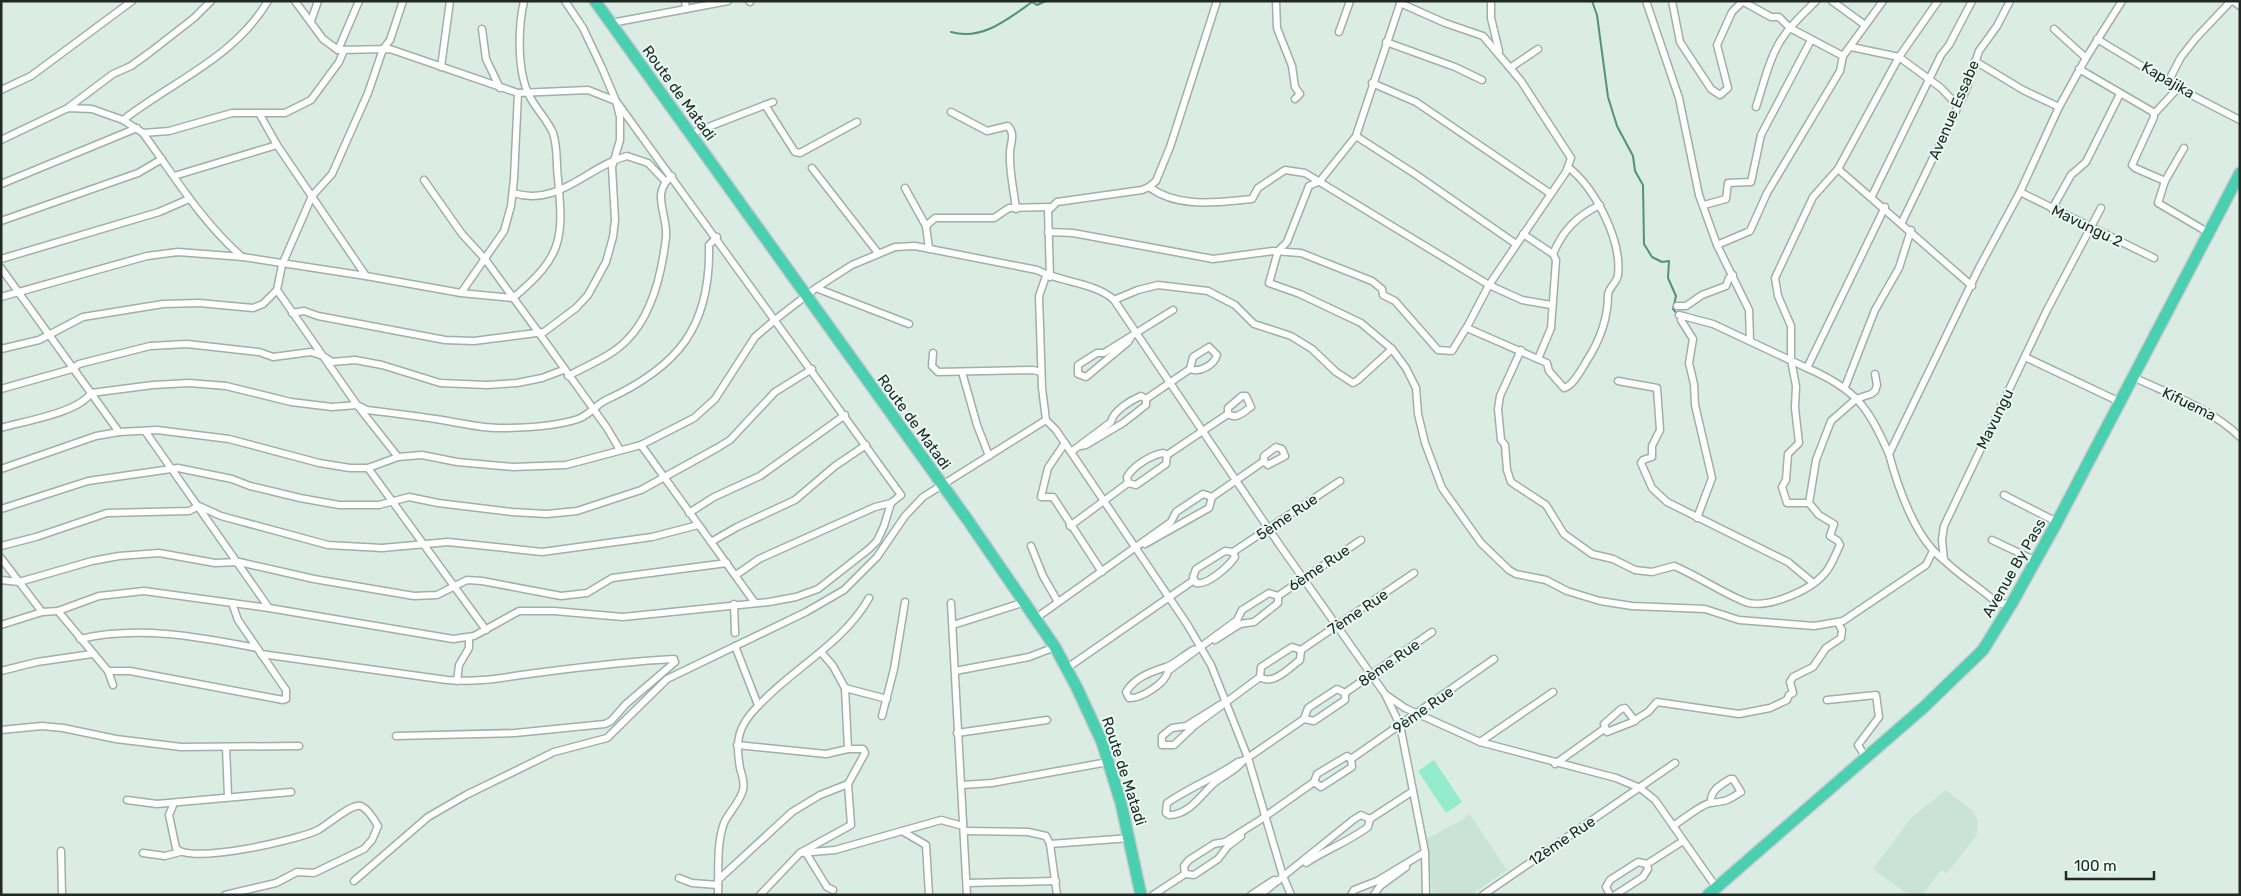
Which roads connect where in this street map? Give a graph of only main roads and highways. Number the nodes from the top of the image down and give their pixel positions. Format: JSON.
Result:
{"nodes":[{"id":1,"x":595,"y":1,"type":"edge"},
{"id":2,"x":2238,"y":179,"type":"edge"},
{"id":3,"x":1712,"y":891,"type":"edge"},
{"id":4,"x":1141,"y":895,"type":"edge"}],
"edges":[{"from":1,"to":4,"type":"highway","name":"Route de Matadi"},
{"from":2,"to":3,"type":"highway","name":"Avenue By Pass"}]}
